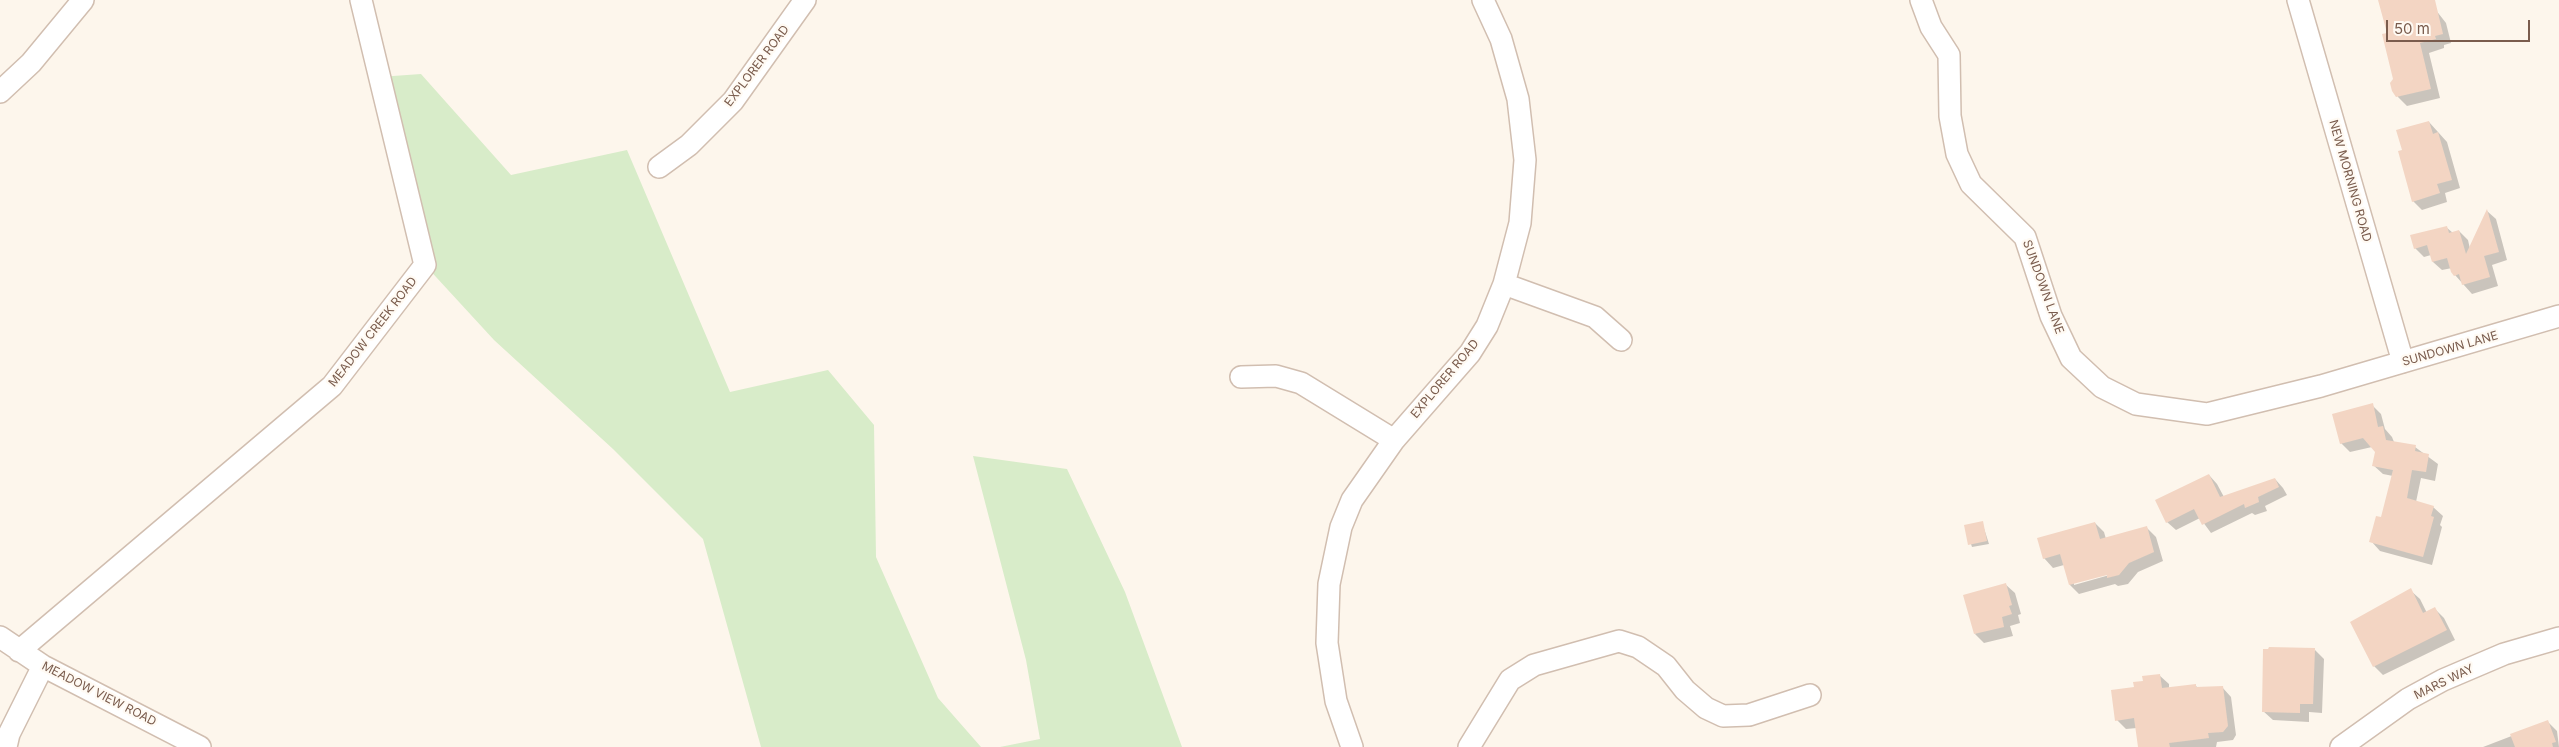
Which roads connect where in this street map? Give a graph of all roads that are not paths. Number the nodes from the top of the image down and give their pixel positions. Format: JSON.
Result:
{"nodes":[{"id":1,"x":84,"y":0,"type":"edge"},
{"id":2,"x":361,"y":0,"type":"edge"},
{"id":3,"x":805,"y":0,"type":"edge"},
{"id":4,"x":1483,"y":0,"type":"edge"},
{"id":5,"x":1921,"y":0,"type":"edge"},
{"id":6,"x":2298,"y":0,"type":"edge"},
{"id":7,"x":0,"y":92,"type":"edge"},
{"id":8,"x":659,"y":168,"type":"dead end"},
{"id":9,"x":1504,"y":284,"type":"junction"},
{"id":10,"x":2559,"y":316,"type":"edge"},
{"id":11,"x":1620,"y":340,"type":"dead end"},
{"id":12,"x":2403,"y":362,"type":"junction"},
{"id":13,"x":1240,"y":378,"type":"dead end"},
{"id":14,"x":1394,"y":440,"type":"junction"},
{"id":15,"x":0,"y":637,"type":"edge"},
{"id":16,"x":2559,"y":638,"type":"edge"},
{"id":17,"x":19,"y":651,"type":"junction"},
{"id":18,"x":43,"y":666,"type":"junction"},
{"id":19,"x":1810,"y":695,"type":"dead end"},
{"id":20,"x":6,"y":747,"type":"edge"},
{"id":21,"x":200,"y":747,"type":"edge"},
{"id":22,"x":1352,"y":747,"type":"edge"},
{"id":23,"x":1469,"y":747,"type":"edge"},
{"id":24,"x":2341,"y":747,"type":"edge"}],
"edges":[{"from":1,"to":7,"type":"street"},
{"from":2,"to":17,"type":"street","name":"MEADOW CREEK ROAD"},
{"from":3,"to":8,"type":"street","name":"EXPLORER ROAD"},
{"from":4,"to":9,"type":"street","name":"EXPLORER ROAD"},
{"from":5,"to":12,"type":"street","name":"SUNDOWN LANE"},
{"from":6,"to":12,"type":"street","name":"NEW MORNING ROAD"},
{"from":9,"to":11,"type":"street"},
{"from":9,"to":14,"type":"street","name":"EXPLORER ROAD"},
{"from":10,"to":12,"type":"street","name":"SUNDOWN LANE"},
{"from":13,"to":14,"type":"street"},
{"from":14,"to":22,"type":"street","name":"EXPLORER ROAD"},
{"from":15,"to":17,"type":"street","name":"MEADOW VIEW ROAD"},
{"from":16,"to":24,"type":"street","name":"MARS WAY"},
{"from":17,"to":18,"type":"street","name":"MEADOW VIEW ROAD"},
{"from":18,"to":20,"type":"street"},
{"from":18,"to":21,"type":"street","name":"MEADOW VIEW ROAD"},
{"from":19,"to":23,"type":"street"}]}
